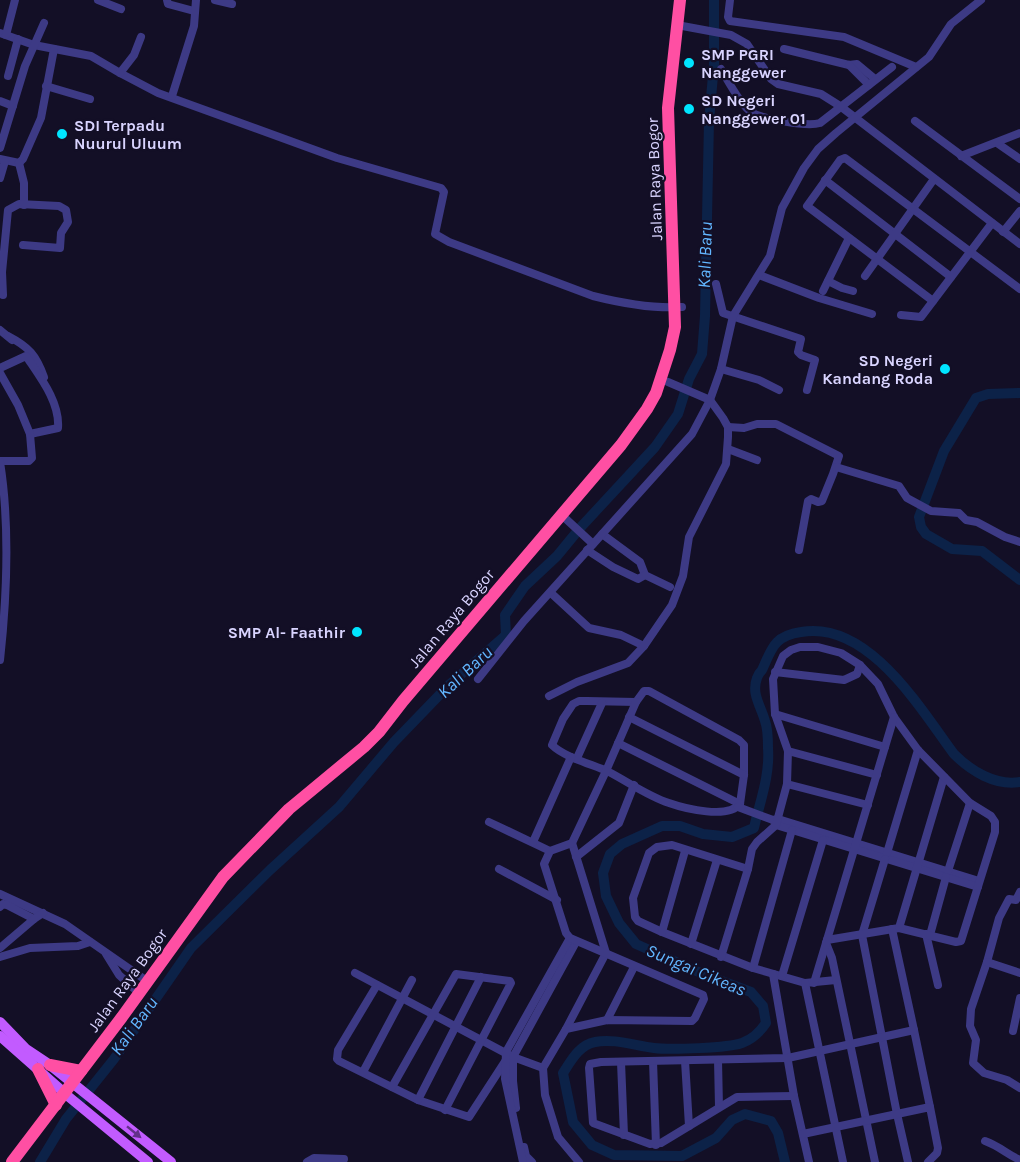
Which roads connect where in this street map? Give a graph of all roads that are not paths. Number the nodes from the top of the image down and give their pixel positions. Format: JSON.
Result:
{"nodes":[{"id":1,"x":15,"y":0,"type":"edge"},
{"id":2,"x":98,"y":0,"type":"edge"},
{"id":3,"x":166,"y":0,"type":"edge"},
{"id":4,"x":196,"y":0,"type":"edge"},
{"id":5,"x":215,"y":0,"type":"edge"},
{"id":6,"x":680,"y":0,"type":"edge"},
{"id":7,"x":687,"y":0,"type":"edge"},
{"id":8,"x":730,"y":0,"type":"edge"},
{"id":9,"x":981,"y":0,"type":"edge"},
{"id":10,"x":232,"y":4,"type":"dead end"},
{"id":11,"x":121,"y":9,"type":"dead end"},
{"id":12,"x":194,"y":11,"type":"junction"},
{"id":13,"x":44,"y":23,"type":"dead end"},
{"id":14,"x":684,"y":26,"type":"junction"},
{"id":15,"x":3,"y":34,"type":"edge"},
{"id":16,"x":141,"y":37,"type":"dead end"},
{"id":17,"x":18,"y":39,"type":"junction"},
{"id":18,"x":34,"y":45,"type":"junction"},
{"id":19,"x":54,"y":49,"type":"junction"},
{"id":20,"x":784,"y":49,"type":"dead end"},
{"id":21,"x":891,"y":67,"type":"dead end"},
{"id":22,"x":916,"y":68,"type":"junction"},
{"id":23,"x":721,"y":69,"type":"dead end"},
{"id":24,"x":120,"y":73,"type":"junction"},
{"id":25,"x":8,"y":76,"type":"dead end"},
{"id":26,"x":872,"y":82,"type":"junction"},
{"id":27,"x":46,"y":86,"type":"junction"},
{"id":28,"x":172,"y":96,"type":"junction"},
{"id":29,"x":90,"y":99,"type":"dead end"},
{"id":30,"x":0,"y":101,"type":"edge"},
{"id":31,"x":13,"y":106,"type":"junction"},
{"id":32,"x":840,"y":106,"type":"junction"},
{"id":33,"x":854,"y":117,"type":"junction"},
{"id":34,"x":915,"y":122,"type":"dead end"},
{"id":35,"x":1020,"y":133,"type":"edge"},
{"id":36,"x":997,"y":143,"type":"junction"},
{"id":37,"x":0,"y":148,"type":"edge"},
{"id":38,"x":961,"y":156,"type":"junction"},
{"id":39,"x":1020,"y":159,"type":"edge"},
{"id":40,"x":2,"y":160,"type":"edge"},
{"id":41,"x":19,"y":163,"type":"junction"},
{"id":42,"x":0,"y":178,"type":"edge"},
{"id":43,"x":934,"y":179,"type":"junction"},
{"id":44,"x":825,"y":180,"type":"junction"},
{"id":45,"x":1020,"y":199,"type":"edge"},
{"id":46,"x":0,"y":204,"type":"edge"},
{"id":47,"x":24,"y":205,"type":"junction"},
{"id":48,"x":10,"y":209,"type":"junction"},
{"id":49,"x":913,"y":209,"type":"junction"},
{"id":50,"x":1020,"y":211,"type":"edge"},
{"id":51,"x":992,"y":223,"type":"junction"},
{"id":52,"x":1003,"y":232,"type":"junction"},
{"id":53,"x":895,"y":234,"type":"junction"},
{"id":54,"x":849,"y":238,"type":"junction"},
{"id":55,"x":1020,"y":244,"type":"edge"},
{"id":56,"x":3,"y":245,"type":"edge"},
{"id":57,"x":23,"y":245,"type":"dead end"},
{"id":58,"x":971,"y":252,"type":"junction"},
{"id":59,"x":877,"y":258,"type":"junction"},
{"id":60,"x":759,"y":275,"type":"junction"},
{"id":61,"x":865,"y":276,"type":"dead end"},
{"id":62,"x":951,"y":277,"type":"junction"},
{"id":63,"x":828,"y":281,"type":"junction"},
{"id":64,"x":716,"y":284,"type":"dead end"},
{"id":65,"x":1020,"y":289,"type":"edge"},
{"id":66,"x":823,"y":291,"type":"dead end"},
{"id":67,"x":853,"y":291,"type":"dead end"},
{"id":68,"x":3,"y":295,"type":"dead end"},
{"id":69,"x":933,"y":302,"type":"junction"},
{"id":70,"x":678,"y":307,"type":"junction"},
{"id":71,"x":872,"y":314,"type":"dead end"},
{"id":72,"x":901,"y":315,"type":"dead end"},
{"id":73,"x":733,"y":316,"type":"junction"},
{"id":74,"x":0,"y":330,"type":"edge"},
{"id":75,"x":8,"y":336,"type":"junction"},
{"id":76,"x":26,"y":356,"type":"junction"},
{"id":77,"x":0,"y":368,"type":"edge"},
{"id":78,"x":722,"y":369,"type":"junction"},
{"id":79,"x":0,"y":373,"type":"edge"},
{"id":80,"x":668,"y":382,"type":"junction"},
{"id":81,"x":47,"y":389,"type":"junction"},
{"id":82,"x":779,"y":390,"type":"dead end"},
{"id":83,"x":807,"y":390,"type":"dead end"},
{"id":84,"x":710,"y":400,"type":"junction"},
{"id":85,"x":728,"y":428,"type":"junction"},
{"id":86,"x":30,"y":434,"type":"junction"},
{"id":87,"x":728,"y":449,"type":"junction"},
{"id":88,"x":757,"y":460,"type":"dead end"},
{"id":89,"x":0,"y":461,"type":"edge"},
{"id":90,"x":836,"y":467,"type":"junction"},
{"id":91,"x":2,"y":492,"type":"edge"},
{"id":92,"x":570,"y":523,"type":"junction"},
{"id":93,"x":602,"y":534,"type":"junction"},
{"id":94,"x":1020,"y":542,"type":"edge"},
{"id":95,"x":590,"y":547,"type":"junction"},
{"id":96,"x":799,"y":550,"type":"dead end"},
{"id":97,"x":3,"y":571,"type":"edge"},
{"id":98,"x":645,"y":575,"type":"junction"},
{"id":99,"x":670,"y":587,"type":"dead end"},
{"id":100,"x":551,"y":593,"type":"junction"},
{"id":101,"x":644,"y":646,"type":"junction"},
{"id":102,"x":0,"y":660,"type":"edge"},
{"id":103,"x":860,"y":665,"type":"junction"},
{"id":104,"x":775,"y":672,"type":"junction"},
{"id":105,"x":478,"y":679,"type":"dead end"},
{"id":106,"x":549,"y":696,"type":"dead end"},
{"id":107,"x":636,"y":702,"type":"junction"},
{"id":108,"x":602,"y":703,"type":"junction"},
{"id":109,"x":775,"y":714,"type":"junction"},
{"id":110,"x":629,"y":717,"type":"junction"},
{"id":111,"x":894,"y":717,"type":"junction"},
{"id":112,"x":618,"y":744,"type":"junction"},
{"id":113,"x":885,"y":747,"type":"junction"},
{"id":114,"x":918,"y":750,"type":"junction"},
{"id":115,"x":788,"y":751,"type":"junction"},
{"id":116,"x":574,"y":757,"type":"junction"},
{"id":117,"x":606,"y":771,"type":"junction"},
{"id":118,"x":744,"y":775,"type":"junction"},
{"id":119,"x":877,"y":775,"type":"junction"},
{"id":120,"x":944,"y":777,"type":"junction"},
{"id":121,"x":787,"y":784,"type":"junction"},
{"id":122,"x":634,"y":785,"type":"junction"},
{"id":123,"x":970,"y":803,"type":"junction"},
{"id":124,"x":868,"y":805,"type":"junction"},
{"id":125,"x":741,"y":807,"type":"junction"},
{"id":126,"x":773,"y":820,"type":"junction"},
{"id":127,"x":489,"y":822,"type":"dead end"},
{"id":128,"x":792,"y":830,"type":"junction"},
{"id":129,"x":823,"y":840,"type":"junction"},
{"id":130,"x":573,"y":841,"type":"junction"},
{"id":131,"x":533,"y":842,"type":"junction"},
{"id":132,"x":856,"y":846,"type":"junction"},
{"id":133,"x":590,"y":847,"type":"junction"},
{"id":134,"x":550,"y":851,"type":"junction"},
{"id":135,"x":686,"y":851,"type":"junction"},
{"id":136,"x":886,"y":856,"type":"junction"},
{"id":137,"x":576,"y":857,"type":"junction"},
{"id":138,"x":717,"y":860,"type":"junction"},
{"id":139,"x":918,"y":865,"type":"junction"},
{"id":140,"x":499,"y":868,"type":"dead end"},
{"id":141,"x":748,"y":869,"type":"junction"},
{"id":142,"x":947,"y":874,"type":"junction"},
{"id":143,"x":978,"y":884,"type":"junction"},
{"id":144,"x":1020,"y":892,"type":"edge"},
{"id":145,"x":0,"y":894,"type":"edge"},
{"id":146,"x":557,"y":900,"type":"junction"},
{"id":147,"x":0,"y":907,"type":"edge"},
{"id":148,"x":43,"y":913,"type":"junction"},
{"id":149,"x":33,"y":919,"type":"junction"},
{"id":150,"x":896,"y":928,"type":"junction"},
{"id":151,"x":662,"y":932,"type":"junction"},
{"id":152,"x":928,"y":934,"type":"junction"},
{"id":153,"x":862,"y":935,"type":"junction"},
{"id":154,"x":573,"y":940,"type":"junction"},
{"id":155,"x":90,"y":942,"type":"junction"},
{"id":156,"x":827,"y":942,"type":"junction"},
{"id":157,"x":691,"y":944,"type":"junction"},
{"id":158,"x":0,"y":948,"type":"edge"},
{"id":159,"x":104,"y":951,"type":"junction"},
{"id":160,"x":606,"y":953,"type":"junction"},
{"id":161,"x":0,"y":957,"type":"edge"},
{"id":162,"x":721,"y":957,"type":"junction"},
{"id":163,"x":166,"y":960,"type":"junction"},
{"id":164,"x":987,"y":962,"type":"junction"},
{"id":165,"x":634,"y":967,"type":"junction"},
{"id":166,"x":753,"y":968,"type":"junction"},
{"id":167,"x":355,"y":973,"type":"dead end"},
{"id":168,"x":1020,"y":973,"type":"edge"},
{"id":169,"x":778,"y":975,"type":"junction"},
{"id":170,"x":481,"y":977,"type":"junction"},
{"id":171,"x":412,"y":980,"type":"dead end"},
{"id":172,"x":837,"y":980,"type":"junction"},
{"id":173,"x":147,"y":981,"type":"junction"},
{"id":174,"x":809,"y":983,"type":"junction"},
{"id":175,"x":377,"y":985,"type":"junction"},
{"id":176,"x":938,"y":985,"type":"dead end"},
{"id":177,"x":139,"y":993,"type":"junction"},
{"id":178,"x":1020,"y":998,"type":"edge"},
{"id":179,"x":404,"y":999,"type":"junction"},
{"id":180,"x":433,"y":1014,"type":"junction"},
{"id":181,"x":607,"y":1020,"type":"junction"},
{"id":182,"x":0,"y":1022,"type":"edge"},
{"id":183,"x":456,"y":1026,"type":"junction"},
{"id":184,"x":566,"y":1029,"type":"junction"},
{"id":185,"x":914,"y":1030,"type":"junction"},
{"id":186,"x":1013,"y":1031,"type":"dead end"},
{"id":187,"x":0,"y":1036,"type":"edge"},
{"id":188,"x":882,"y":1037,"type":"junction"},
{"id":189,"x":481,"y":1040,"type":"junction"},
{"id":190,"x":850,"y":1044,"type":"junction"},
{"id":191,"x":819,"y":1050,"type":"junction"},
{"id":192,"x":508,"y":1056,"type":"junction"},
{"id":193,"x":788,"y":1058,"type":"junction"},
{"id":194,"x":718,"y":1060,"type":"junction"},
{"id":195,"x":653,"y":1061,"type":"junction"},
{"id":196,"x":685,"y":1061,"type":"junction"},
{"id":197,"x":621,"y":1062,"type":"junction"},
{"id":198,"x":44,"y":1067,"type":"junction"},
{"id":199,"x":543,"y":1068,"type":"junction"},
{"id":200,"x":81,"y":1071,"type":"junction"},
{"id":201,"x":363,"y":1072,"type":"junction"},
{"id":202,"x":495,"y":1078,"type":"junction"},
{"id":203,"x":505,"y":1079,"type":"junction"},
{"id":204,"x":77,"y":1087,"type":"junction"},
{"id":205,"x":392,"y":1087,"type":"junction"},
{"id":206,"x":1020,"y":1088,"type":"edge"},
{"id":207,"x":719,"y":1095,"type":"junction"},
{"id":208,"x":794,"y":1096,"type":"junction"},
{"id":209,"x":69,"y":1097,"type":"junction"},
{"id":210,"x":737,"y":1097,"type":"junction"},
{"id":211,"x":418,"y":1100,"type":"junction"},
{"id":212,"x":56,"y":1105,"type":"junction"},
{"id":213,"x":719,"y":1107,"type":"junction"},
{"id":214,"x":930,"y":1107,"type":"junction"},
{"id":215,"x":445,"y":1110,"type":"junction"},
{"id":216,"x":897,"y":1114,"type":"junction"},
{"id":217,"x":866,"y":1120,"type":"junction"},
{"id":218,"x":689,"y":1126,"type":"junction"},
{"id":219,"x":835,"y":1127,"type":"junction"},
{"id":220,"x":803,"y":1134,"type":"junction"},
{"id":221,"x":624,"y":1136,"type":"junction"},
{"id":222,"x":985,"y":1141,"type":"dead end"},
{"id":223,"x":656,"y":1145,"type":"junction"},
{"id":224,"x":344,"y":1159,"type":"dead end"},
{"id":225,"x":524,"y":1160,"type":"edge"},
{"id":226,"x":1020,"y":1160,"type":"edge"},
{"id":227,"x":12,"y":1162,"type":"edge"},
{"id":228,"x":21,"y":1162,"type":"edge"},
{"id":229,"x":148,"y":1162,"type":"edge"},
{"id":230,"x":171,"y":1162,"type":"edge"},
{"id":231,"x":307,"y":1162,"type":"edge"},
{"id":232,"x":579,"y":1162,"type":"edge"},
{"id":233,"x":809,"y":1162,"type":"edge"},
{"id":234,"x":843,"y":1162,"type":"edge"},
{"id":235,"x":875,"y":1162,"type":"edge"},
{"id":236,"x":908,"y":1162,"type":"edge"},
{"id":237,"x":928,"y":1162,"type":"edge"}],
"edges":[{"from":1,"to":15,"type":"street"},
{"from":2,"to":11,"type":"street"},
{"from":3,"to":12,"type":"street"},
{"from":4,"to":12,"type":"street"},
{"from":5,"to":10,"type":"street"},
{"from":6,"to":14,"type":"highway","name":"Jalan Raya Bogor"},
{"from":7,"to":14,"type":"highway","name":"Jalan Raya Bogor"},
{"from":8,"to":22,"type":"street"},
{"from":9,"to":22,"type":"street"},
{"from":12,"to":28,"type":"street"},
{"from":13,"to":18,"type":"street"},
{"from":14,"to":32,"type":"street"},
{"from":14,"to":70,"type":"highway","name":"Jalan Raya Bogor"},
{"from":15,"to":17,"type":"street"},
{"from":16,"to":24,"type":"street"},
{"from":17,"to":18,"type":"street"},
{"from":17,"to":25,"type":"street"},
{"from":18,"to":19,"type":"street"},
{"from":18,"to":31,"type":"street"},
{"from":19,"to":24,"type":"street"},
{"from":19,"to":27,"type":"street"},
{"from":20,"to":26,"type":"street"},
{"from":21,"to":26,"type":"street"},
{"from":22,"to":33,"type":"street"},
{"from":23,"to":32,"type":"street"},
{"from":24,"to":28,"type":"street"},
{"from":26,"to":32,"type":"street"},
{"from":27,"to":29,"type":"street"},
{"from":27,"to":41,"type":"street"},
{"from":28,"to":70,"type":"street"},
{"from":30,"to":31,"type":"street"},
{"from":31,"to":37,"type":"street"},
{"from":32,"to":33,"type":"street"},
{"from":33,"to":43,"type":"street"},
{"from":33,"to":60,"type":"street"},
{"from":34,"to":38,"type":"street"},
{"from":35,"to":36,"type":"street"},
{"from":36,"to":38,"type":"street"},
{"from":36,"to":39,"type":"street"},
{"from":38,"to":45,"type":"street"},
{"from":40,"to":41,"type":"street"},
{"from":40,"to":42,"type":"street"},
{"from":41,"to":47,"type":"street"},
{"from":43,"to":49,"type":"street"},
{"from":43,"to":51,"type":"street"},
{"from":44,"to":49,"type":"street"},
{"from":44,"to":53,"type":"street"},
{"from":44,"to":54,"type":"street"},
{"from":46,"to":48,"type":"street"},
{"from":47,"to":48,"type":"street"},
{"from":47,"to":57,"type":"street"},
{"from":48,"to":56,"type":"street"},
{"from":49,"to":53,"type":"street"},
{"from":49,"to":58,"type":"street"},
{"from":50,"to":52,"type":"street"},
{"from":51,"to":52,"type":"street"},
{"from":51,"to":58,"type":"street"},
{"from":52,"to":55,"type":"street"},
{"from":53,"to":59,"type":"street"},
{"from":53,"to":62,"type":"street"},
{"from":54,"to":59,"type":"street"},
{"from":54,"to":63,"type":"street"},
{"from":56,"to":68,"type":"street"},
{"from":58,"to":62,"type":"street"},
{"from":58,"to":65,"type":"street"},
{"from":59,"to":61,"type":"street"},
{"from":59,"to":69,"type":"street"},
{"from":60,"to":71,"type":"street"},
{"from":60,"to":73,"type":"street"},
{"from":62,"to":69,"type":"street"},
{"from":63,"to":66,"type":"street"},
{"from":63,"to":67,"type":"street"},
{"from":64,"to":73,"type":"street"},
{"from":69,"to":72,"type":"street"},
{"from":70,"to":80,"type":"highway","name":"Jalan Raya Bogor"},
{"from":70,"to":163,"type":"highway","name":"Jalan Raya Bogor"},
{"from":73,"to":78,"type":"street"},
{"from":73,"to":83,"type":"street"},
{"from":74,"to":75,"type":"street"},
{"from":75,"to":76,"type":"street"},
{"from":75,"to":81,"type":"street"},
{"from":76,"to":77,"type":"street"},
{"from":76,"to":81,"type":"street"},
{"from":78,"to":82,"type":"street"},
{"from":78,"to":84,"type":"street"},
{"from":79,"to":86,"type":"street"},
{"from":80,"to":84,"type":"street"},
{"from":80,"to":92,"type":"highway","name":"Jalan Raya Bogor"},
{"from":81,"to":86,"type":"street"},
{"from":84,"to":85,"type":"street"},
{"from":84,"to":93,"type":"street"},
{"from":85,"to":87,"type":"street"},
{"from":85,"to":90,"type":"street"},
{"from":86,"to":89,"type":"street"},
{"from":87,"to":88,"type":"street"},
{"from":87,"to":101,"type":"street"},
{"from":89,"to":91,"type":"street"},
{"from":90,"to":94,"type":"street"},
{"from":90,"to":96,"type":"street"},
{"from":91,"to":97,"type":"street"},
{"from":92,"to":95,"type":"street"},
{"from":92,"to":163,"type":"highway","name":"Jalan Raya Bogor"},
{"from":93,"to":95,"type":"street"},
{"from":93,"to":98,"type":"street"},
{"from":95,"to":98,"type":"street"},
{"from":95,"to":100,"type":"street"},
{"from":97,"to":102,"type":"street"},
{"from":98,"to":99,"type":"street"},
{"from":100,"to":101,"type":"street"},
{"from":100,"to":105,"type":"street"},
{"from":101,"to":106,"type":"street"},
{"from":103,"to":104,"type":"street"},
{"from":103,"to":104,"type":"street"},
{"from":103,"to":111,"type":"street"},
{"from":104,"to":109,"type":"street"},
{"from":107,"to":108,"type":"street"},
{"from":107,"to":110,"type":"street"},
{"from":107,"to":118,"type":"street"},
{"from":108,"to":116,"type":"street"},
{"from":108,"to":116,"type":"street"},
{"from":109,"to":113,"type":"street"},
{"from":109,"to":115,"type":"street"},
{"from":110,"to":112,"type":"street"},
{"from":110,"to":118,"type":"street"},
{"from":111,"to":113,"type":"street"},
{"from":111,"to":114,"type":"street"},
{"from":112,"to":117,"type":"street"},
{"from":112,"to":125,"type":"street"},
{"from":113,"to":119,"type":"street"},
{"from":114,"to":120,"type":"street"},
{"from":114,"to":136,"type":"street"},
{"from":115,"to":119,"type":"street"},
{"from":115,"to":121,"type":"street"},
{"from":116,"to":117,"type":"street"},
{"from":116,"to":131,"type":"street"},
{"from":117,"to":122,"type":"street"},
{"from":117,"to":130,"type":"street"},
{"from":118,"to":125,"type":"street"},
{"from":119,"to":124,"type":"street"},
{"from":120,"to":123,"type":"street"},
{"from":120,"to":139,"type":"street"},
{"from":121,"to":124,"type":"street"},
{"from":121,"to":126,"type":"street"},
{"from":122,"to":125,"type":"street"},
{"from":122,"to":133,"type":"street"},
{"from":123,"to":142,"type":"street"},
{"from":123,"to":143,"type":"street"},
{"from":124,"to":132,"type":"street"},
{"from":125,"to":126,"type":"street"},
{"from":126,"to":128,"type":"street"},
{"from":126,"to":132,"type":"street"},
{"from":126,"to":141,"type":"street"},
{"from":127,"to":131,"type":"street"},
{"from":128,"to":129,"type":"street"},
{"from":128,"to":166,"type":"street"},
{"from":129,"to":132,"type":"street"},
{"from":129,"to":169,"type":"street"},
{"from":130,"to":133,"type":"street"},
{"from":130,"to":134,"type":"street"},
{"from":130,"to":137,"type":"street"},
{"from":131,"to":134,"type":"street"},
{"from":132,"to":136,"type":"street"},
{"from":132,"to":156,"type":"street"},
{"from":133,"to":137,"type":"street"},
{"from":134,"to":146,"type":"street"},
{"from":135,"to":138,"type":"street"},
{"from":135,"to":151,"type":"street"},
{"from":135,"to":151,"type":"street"},
{"from":136,"to":139,"type":"street"},
{"from":136,"to":153,"type":"street"},
{"from":137,"to":160,"type":"street"},
{"from":138,"to":141,"type":"street"},
{"from":138,"to":157,"type":"street"},
{"from":139,"to":142,"type":"street"},
{"from":139,"to":150,"type":"street"},
{"from":140,"to":146,"type":"street"},
{"from":141,"to":162,"type":"street"},
{"from":142,"to":143,"type":"street"},
{"from":142,"to":152,"type":"street"},
{"from":143,"to":152,"type":"street"},
{"from":144,"to":164,"type":"street"},
{"from":145,"to":148,"type":"street"},
{"from":146,"to":154,"type":"street"},
{"from":147,"to":149,"type":"street"},
{"from":148,"to":149,"type":"street"},
{"from":148,"to":155,"type":"street"},
{"from":149,"to":158,"type":"street"},
{"from":150,"to":152,"type":"street"},
{"from":150,"to":153,"type":"street"},
{"from":150,"to":185,"type":"street"},
{"from":151,"to":157,"type":"street"},
{"from":152,"to":176,"type":"street"},
{"from":153,"to":156,"type":"street"},
{"from":153,"to":188,"type":"street"},
{"from":154,"to":160,"type":"street"},
{"from":154,"to":192,"type":"street"},
{"from":155,"to":159,"type":"street"},
{"from":155,"to":161,"type":"street"},
{"from":156,"to":172,"type":"street"},
{"from":156,"to":174,"type":"street"},
{"from":157,"to":162,"type":"street"},
{"from":159,"to":173,"type":"street"},
{"from":159,"to":177,"type":"street"},
{"from":160,"to":165,"type":"street"},
{"from":160,"to":184,"type":"street"},
{"from":162,"to":166,"type":"street"},
{"from":163,"to":173,"type":"highway","name":"Jalan Raya Bogor"},
{"from":163,"to":204,"type":"highway","name":"Jalan Raya Bogor"},
{"from":164,"to":168,"type":"street"},
{"from":164,"to":206,"type":"street"},
{"from":165,"to":181,"type":"street"},
{"from":165,"to":181,"type":"street"},
{"from":166,"to":169,"type":"street"},
{"from":167,"to":175,"type":"street"},
{"from":169,"to":174,"type":"street"},
{"from":169,"to":193,"type":"street"},
{"from":170,"to":180,"type":"street"},
{"from":170,"to":183,"type":"street"},
{"from":170,"to":189,"type":"street"},
{"from":171,"to":179,"type":"street"},
{"from":172,"to":174,"type":"street"},
{"from":172,"to":190,"type":"street"},
{"from":173,"to":177,"type":"highway","name":"Jalan Raya Bogor"},
{"from":174,"to":191,"type":"street"},
{"from":175,"to":179,"type":"street"},
{"from":175,"to":201,"type":"street"},
{"from":177,"to":200,"type":"highway","name":"Jalan Raya Bogor"},
{"from":178,"to":186,"type":"street"},
{"from":179,"to":180,"type":"street"},
{"from":179,"to":201,"type":"street"},
{"from":180,"to":183,"type":"street"},
{"from":180,"to":205,"type":"street"},
{"from":181,"to":184,"type":"street"},
{"from":182,"to":198,"type":"main road"},
{"from":183,"to":189,"type":"street"},
{"from":183,"to":211,"type":"street"},
{"from":184,"to":199,"type":"street"},
{"from":185,"to":188,"type":"street"},
{"from":185,"to":214,"type":"street"},
{"from":187,"to":198,"type":"main road"},
{"from":188,"to":190,"type":"street"},
{"from":188,"to":216,"type":"street"},
{"from":189,"to":192,"type":"street"},
{"from":189,"to":215,"type":"street"},
{"from":190,"to":191,"type":"street"},
{"from":190,"to":217,"type":"street"},
{"from":191,"to":193,"type":"street"},
{"from":191,"to":219,"type":"street"},
{"from":192,"to":199,"type":"street"},
{"from":192,"to":202,"type":"street"},
{"from":192,"to":203,"type":"street"},
{"from":192,"to":225,"type":"street"},
{"from":193,"to":194,"type":"street"},
{"from":193,"to":208,"type":"street"},
{"from":194,"to":196,"type":"street"},
{"from":194,"to":207,"type":"street"},
{"from":195,"to":196,"type":"street"},
{"from":195,"to":197,"type":"street"},
{"from":195,"to":223,"type":"street"},
{"from":196,"to":218,"type":"street"},
{"from":197,"to":221,"type":"street"},
{"from":197,"to":221,"type":"street"},
{"from":198,"to":200,"type":"highway"},
{"from":198,"to":204,"type":"main road"},
{"from":198,"to":209,"type":"main road"},
{"from":198,"to":212,"type":"highway"},
{"from":199,"to":232,"type":"street"},
{"from":200,"to":204,"type":"highway","name":"Jalan Raya Bogor"},
{"from":201,"to":205,"type":"street"},
{"from":202,"to":203,"type":"street"},
{"from":202,"to":215,"type":"street"},
{"from":203,"to":225,"type":"street"},
{"from":204,"to":209,"type":"highway","name":"Jalan Raya Bogor"},
{"from":204,"to":230,"type":"main road","one_way":true},
{"from":205,"to":211,"type":"street"},
{"from":207,"to":210,"type":"street"},
{"from":207,"to":213,"type":"street"},
{"from":208,"to":210,"type":"street"},
{"from":208,"to":220,"type":"street"},
{"from":209,"to":212,"type":"highway","name":"Jalan Raya Bogor"},
{"from":209,"to":228,"type":"highway","name":"Jalan Raya Bogor"},
{"from":209,"to":229,"type":"main road"},
{"from":210,"to":213,"type":"street"},
{"from":211,"to":215,"type":"street"},
{"from":212,"to":227,"type":"highway","name":"Jalan Raya Bogor"},
{"from":213,"to":218,"type":"street"},
{"from":214,"to":216,"type":"street"},
{"from":214,"to":237,"type":"street"},
{"from":216,"to":217,"type":"street"},
{"from":216,"to":236,"type":"street"},
{"from":217,"to":219,"type":"street"},
{"from":217,"to":235,"type":"street"},
{"from":218,"to":223,"type":"street"},
{"from":219,"to":220,"type":"street"},
{"from":219,"to":234,"type":"street"},
{"from":220,"to":233,"type":"street"},
{"from":221,"to":223,"type":"street"},
{"from":222,"to":226,"type":"street"},
{"from":224,"to":231,"type":"street"}]}
